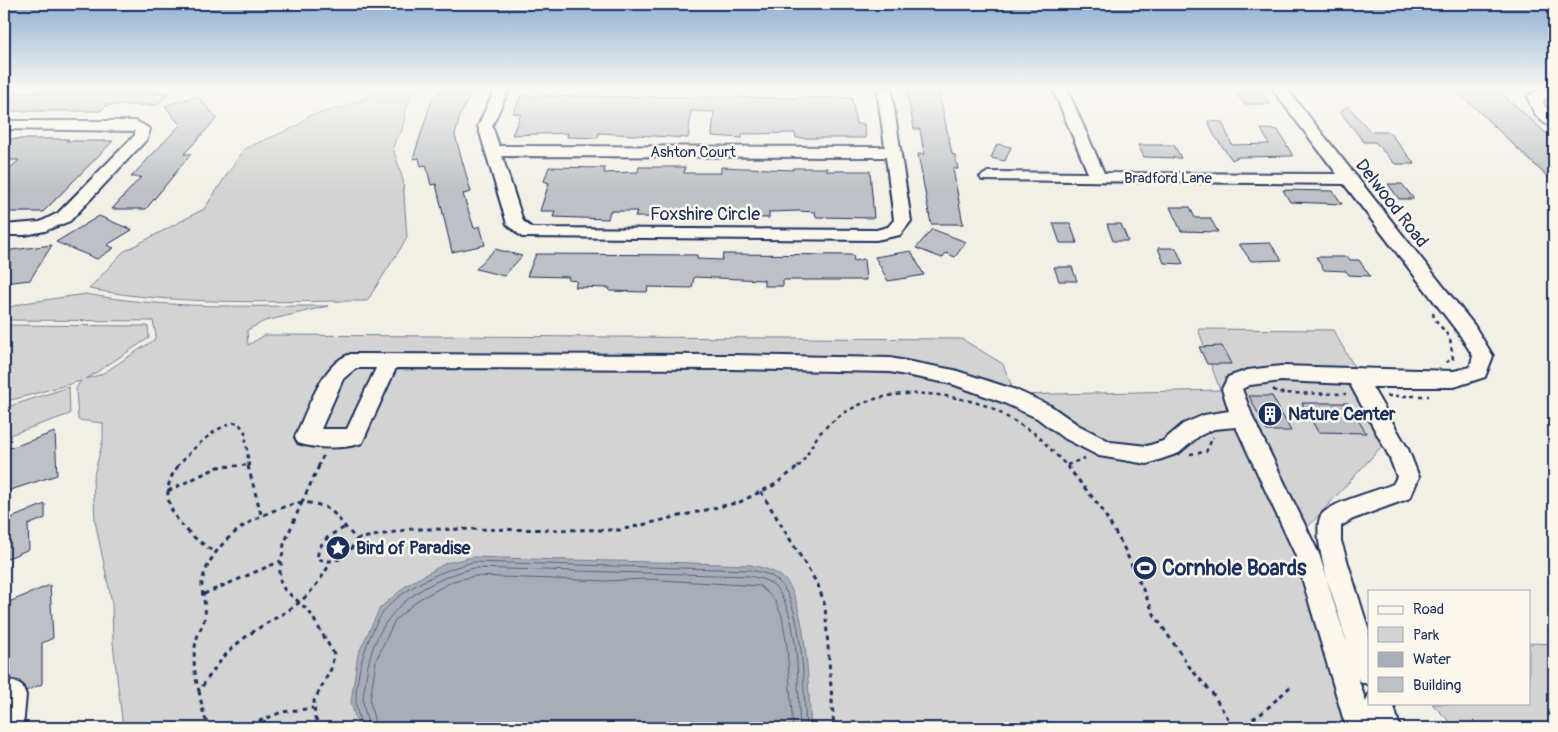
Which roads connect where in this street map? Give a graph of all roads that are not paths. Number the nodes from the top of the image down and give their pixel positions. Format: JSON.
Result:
{"nodes":[{"id":1,"x":486,"y":123,"type":"edge"},
{"id":2,"x":889,"y":123,"type":"edge"},
{"id":3,"x":1075,"y":123,"type":"edge"},
{"id":4,"x":1305,"y":123,"type":"edge"},
{"id":5,"x":4,"y":125,"type":"edge"},
{"id":6,"x":492,"y":151,"type":"junction"},
{"id":7,"x":893,"y":152,"type":"junction"},
{"id":8,"x":988,"y":177,"type":"dead end"},
{"id":9,"x":1098,"y":178,"type":"junction"},
{"id":10,"x":1348,"y":179,"type":"junction"},
{"id":11,"x":4,"y":230,"type":"edge"},
{"id":12,"x":389,"y":361,"type":"junction"},
{"id":13,"x":1368,"y":387,"type":"junction"},
{"id":14,"x":1242,"y":418,"type":"junction"},
{"id":15,"x":1368,"y":669,"type":"edge"},
{"id":16,"x":4,"y":699,"type":"edge"},
{"id":17,"x":1379,"y":704,"type":"edge"},
{"id":18,"x":9,"y":728,"type":"edge"},
{"id":19,"x":1360,"y":728,"type":"edge"},
{"id":20,"x":1386,"y":728,"type":"edge"}],
"edges":[{"from":1,"to":6,"type":"street","name":"Foxshire Circle"},
{"from":2,"to":7,"type":"street","name":"Foxshire Circle"},
{"from":3,"to":9,"type":"street"},
{"from":4,"to":10,"type":"street","name":"Delwood Road"},
{"from":5,"to":11,"type":"street"},
{"from":6,"to":7,"type":"street","name":"Ashton Court"},
{"from":6,"to":7,"type":"street","name":"Foxshire Circle"},
{"from":8,"to":9,"type":"street","name":"Bradford Lane"},
{"from":9,"to":10,"type":"street","name":"Bradford Lane"},
{"from":10,"to":13,"type":"street","name":"Delwood Road"},
{"from":12,"to":12,"type":"street"},
{"from":12,"to":14,"type":"street"},
{"from":13,"to":14,"type":"street"},
{"from":13,"to":15,"type":"street"},
{"from":14,"to":19,"type":"street"},
{"from":16,"to":18,"type":"street"},
{"from":17,"to":20,"type":"street"}]}
